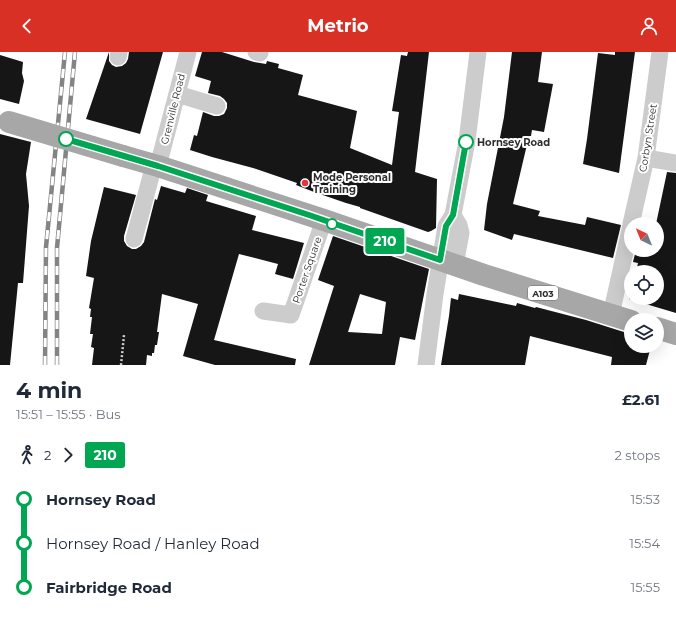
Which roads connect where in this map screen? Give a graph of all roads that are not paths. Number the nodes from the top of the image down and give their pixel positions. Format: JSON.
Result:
{"nodes":[{"id":1,"x":188,"y":52,"type":"edge"},
{"id":2,"x":478,"y":52,"type":"edge"},
{"id":3,"x":660,"y":52,"type":"edge"},
{"id":4,"x":177,"y":94,"type":"junction"},
{"id":5,"x":217,"y":106,"type":"dead end"},
{"id":6,"x":4,"y":120,"type":"edge"},
{"id":7,"x":646,"y":158,"type":"junction"},
{"id":8,"x":676,"y":162,"type":"edge"},
{"id":9,"x":156,"y":166,"type":"junction"},
{"id":10,"x":633,"y":217,"type":"edge"},
{"id":11,"x":324,"y":220,"type":"junction"},
{"id":12,"x":134,"y":240,"type":"dead end"},
{"id":13,"x":627,"y":257,"type":"edge"},
{"id":14,"x":448,"y":262,"type":"junction"},
{"id":15,"x":263,"y":311,"type":"dead end"},
{"id":16,"x":621,"y":318,"type":"edge"},
{"id":17,"x":664,"y":330,"type":"edge"},
{"id":18,"x":676,"y":334,"type":"edge"},
{"id":19,"x":426,"y":365,"type":"edge"}],
"edges":[{"from":1,"to":4,"type":"street","name":"Grenville Road"},
{"from":2,"to":14,"type":"street"},
{"from":3,"to":7,"type":"street","name":"Corbyn Street"},
{"from":4,"to":5,"type":"street"},
{"from":4,"to":9,"type":"street","name":"Grenville Road"},
{"from":6,"to":9,"type":"main road","number":"A103","bridge":true},
{"from":7,"to":8,"type":"street"},
{"from":7,"to":10,"type":"street","name":"Corbyn Street"},
{"from":9,"to":11,"type":"main road","number":"A103"},
{"from":9,"to":12,"type":"street","name":"Grenville Road"},
{"from":11,"to":14,"type":"main road","number":"A103"},
{"from":11,"to":15,"type":"street","name":"Porter Square"},
{"from":13,"to":16,"type":"street","name":"Corbyn Street"},
{"from":14,"to":16,"type":"main road","number":"A103"},
{"from":14,"to":19,"type":"street"},
{"from":17,"to":18,"type":"main road"}]}
